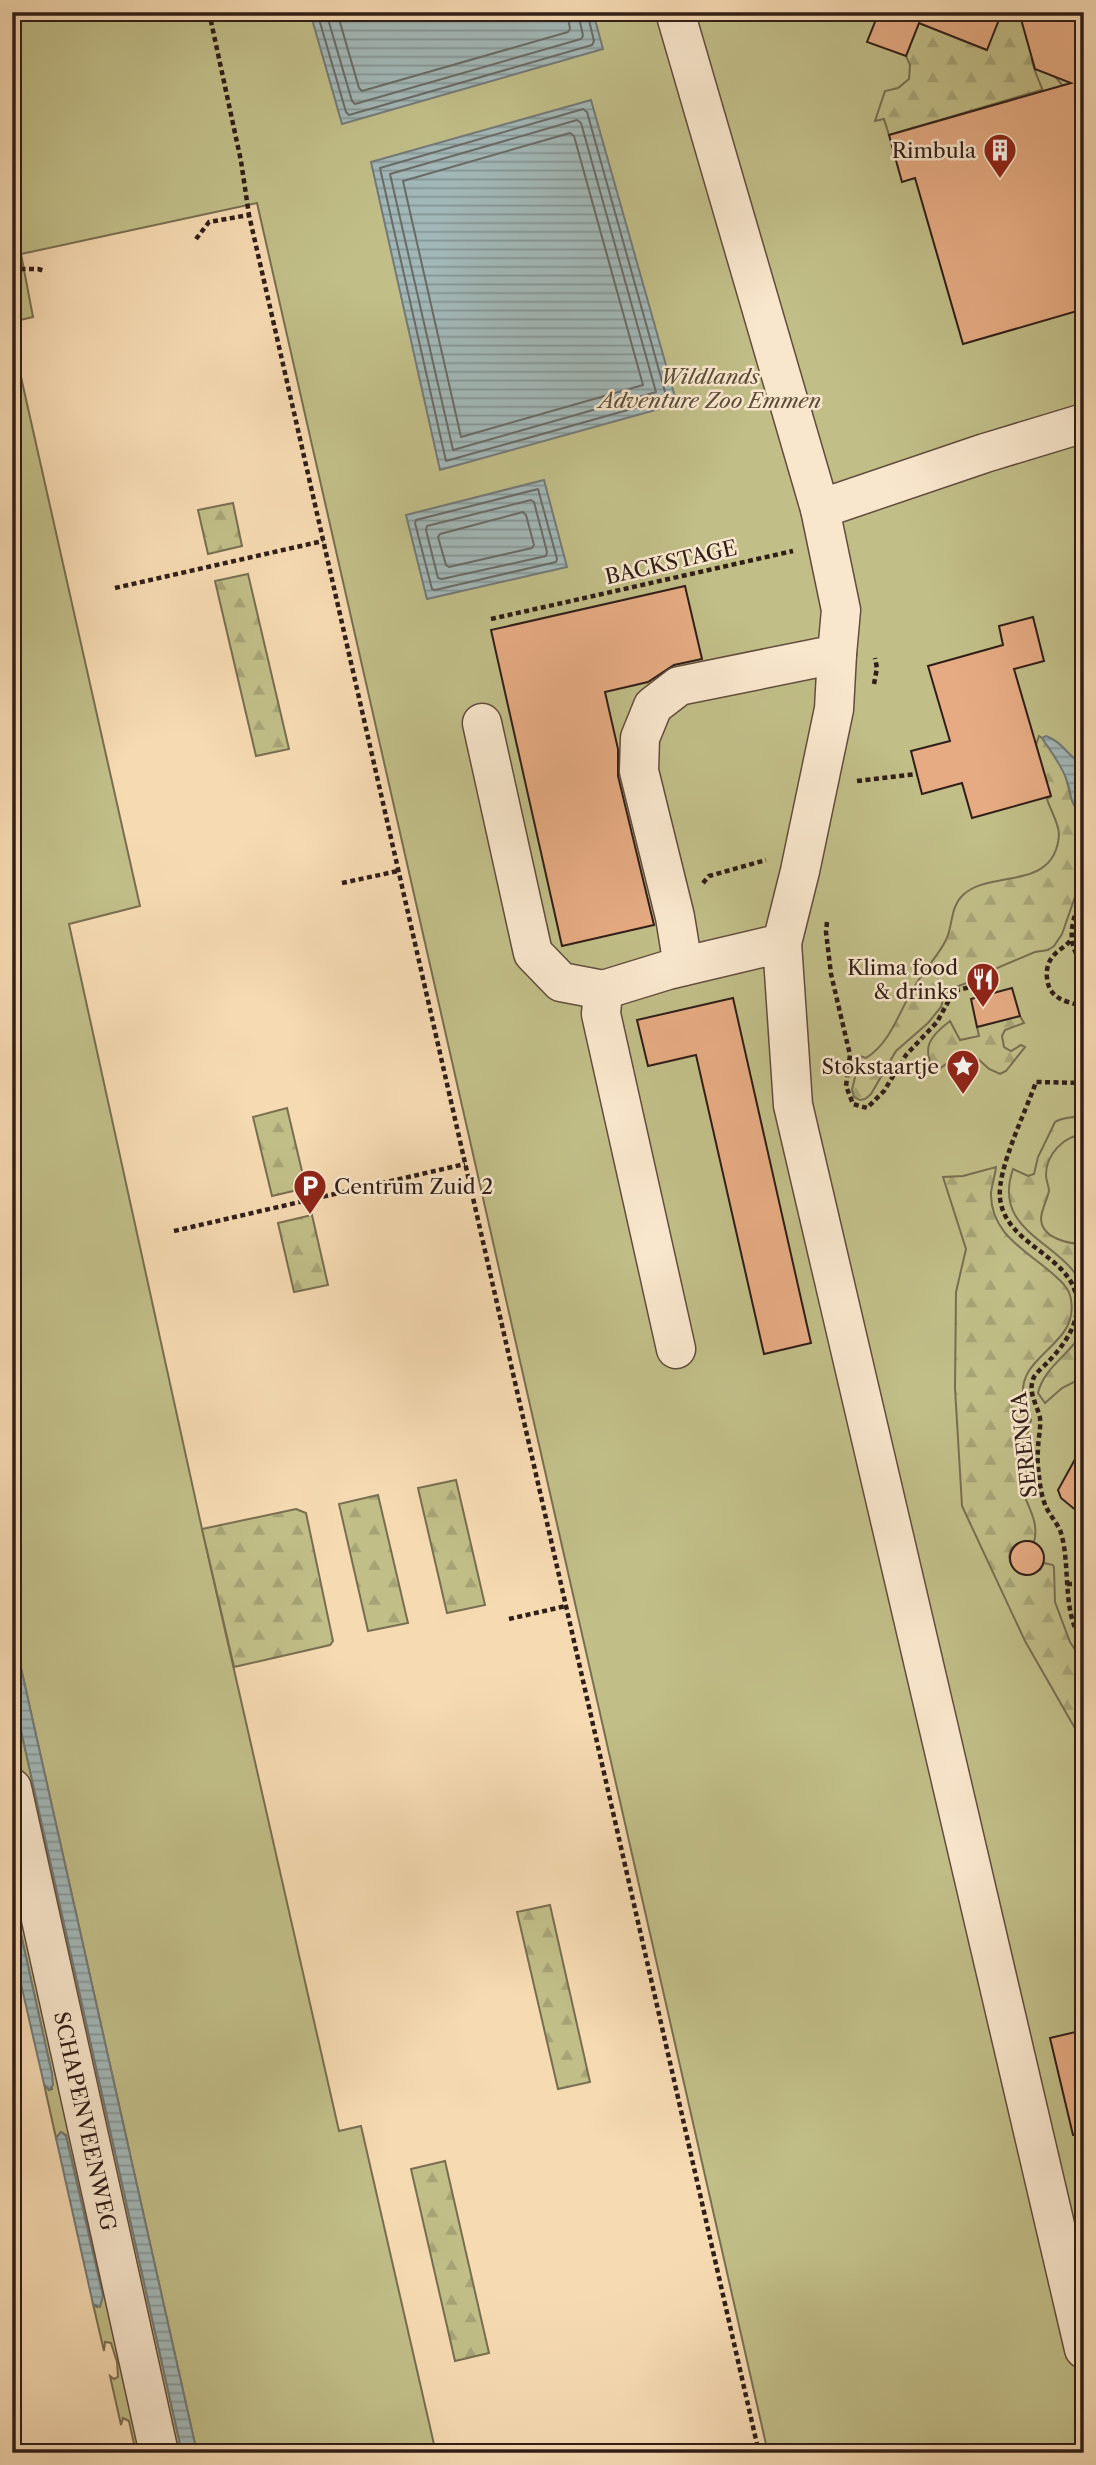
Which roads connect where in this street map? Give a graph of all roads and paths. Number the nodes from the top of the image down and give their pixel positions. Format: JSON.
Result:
{"nodes":[{"id":1,"x":18,"y":12,"type":"edge"},
{"id":2,"x":209,"y":12,"type":"edge"},
{"id":3,"x":675,"y":12,"type":"edge"},
{"id":4,"x":12,"y":19,"type":"edge"},
{"id":5,"x":249,"y":215,"type":"junction"},
{"id":6,"x":195,"y":239,"type":"dead end"},
{"id":7,"x":12,"y":268,"type":"edge"},
{"id":8,"x":45,"y":271,"type":"dead end"},
{"id":9,"x":1084,"y":424,"type":"edge"},
{"id":10,"x":823,"y":526,"type":"junction"},
{"id":11,"x":323,"y":541,"type":"junction"},
{"id":12,"x":115,"y":588,"type":"dead end"},
{"id":13,"x":491,"y":619,"type":"dead end"},
{"id":14,"x":873,"y":646,"type":"dead end"},
{"id":15,"x":837,"y":654,"type":"junction"},
{"id":16,"x":873,"y":693,"type":"dead end"},
{"id":17,"x":482,"y":723,"type":"dead end"},
{"id":18,"x":859,"y":768,"type":"dead end"},
{"id":19,"x":917,"y":774,"type":"dead end"},
{"id":20,"x":857,"y":781,"type":"junction"},
{"id":21,"x":853,"y":791,"type":"dead end"},
{"id":22,"x":398,"y":871,"type":"junction"},
{"id":23,"x":342,"y":883,"type":"dead end"},
{"id":24,"x":1084,"y":892,"type":"edge"},
{"id":25,"x":828,"y":919,"type":"dead end"},
{"id":26,"x":1070,"y":941,"type":"junction"},
{"id":27,"x":782,"y":943,"type":"junction"},
{"id":28,"x":1084,"y":964,"type":"edge"},
{"id":29,"x":683,"y":966,"type":"junction"},
{"id":30,"x":996,"y":981,"type":"dead end"},
{"id":31,"x":603,"y":990,"type":"junction"},
{"id":32,"x":1084,"y":1006,"type":"edge"},
{"id":33,"x":1084,"y":1083,"type":"edge"},
{"id":34,"x":465,"y":1164,"type":"junction"},
{"id":35,"x":174,"y":1231,"type":"dead end"},
{"id":36,"x":676,"y":1349,"type":"dead end"},
{"id":37,"x":1066,"y":1584,"type":"junction"},
{"id":38,"x":1084,"y":1584,"type":"edge"},
{"id":39,"x":566,"y":1606,"type":"junction"},
{"id":40,"x":509,"y":1619,"type":"dead end"},
{"id":41,"x":1084,"y":1643,"type":"edge"},
{"id":42,"x":12,"y":1788,"type":"edge"},
{"id":43,"x":1084,"y":2349,"type":"edge"},
{"id":44,"x":159,"y":2453,"type":"edge"},
{"id":45,"x":759,"y":2453,"type":"edge"}],
"edges":[{"from":1,"to":4,"type":"path"},
{"from":2,"to":5,"type":"path"},
{"from":3,"to":10,"type":"street"},
{"from":5,"to":6,"type":"path"},
{"from":5,"to":11,"type":"path"},
{"from":7,"to":8,"type":"path"},
{"from":9,"to":10,"type":"street"},
{"from":10,"to":13,"type":"path","name":"BACKSTAGE"},
{"from":10,"to":15,"type":"street"},
{"from":11,"to":12,"type":"path"},
{"from":11,"to":22,"type":"path"},
{"from":14,"to":16,"type":"path"},
{"from":15,"to":27,"type":"street"},
{"from":15,"to":29,"type":"street"},
{"from":17,"to":31,"type":"street"},
{"from":18,"to":20,"type":"path"},
{"from":19,"to":20,"type":"path"},
{"from":20,"to":21,"type":"path"},
{"from":22,"to":23,"type":"path"},
{"from":22,"to":34,"type":"path"},
{"from":24,"to":26,"type":"path"},
{"from":25,"to":30,"type":"path"},
{"from":26,"to":28,"type":"path"},
{"from":26,"to":32,"type":"path"},
{"from":27,"to":29,"type":"street"},
{"from":27,"to":43,"type":"street"},
{"from":29,"to":31,"type":"street"},
{"from":31,"to":36,"type":"street"},
{"from":33,"to":37,"type":"path","name":"SERENGA"},
{"from":34,"to":35,"type":"path"},
{"from":34,"to":39,"type":"path"},
{"from":37,"to":38,"type":"path"},
{"from":37,"to":41,"type":"path","name":"SERENGA"},
{"from":39,"to":40,"type":"path"},
{"from":39,"to":45,"type":"path"},
{"from":42,"to":44,"type":"street","name":"SCHAPENVEENWEG"}]}
